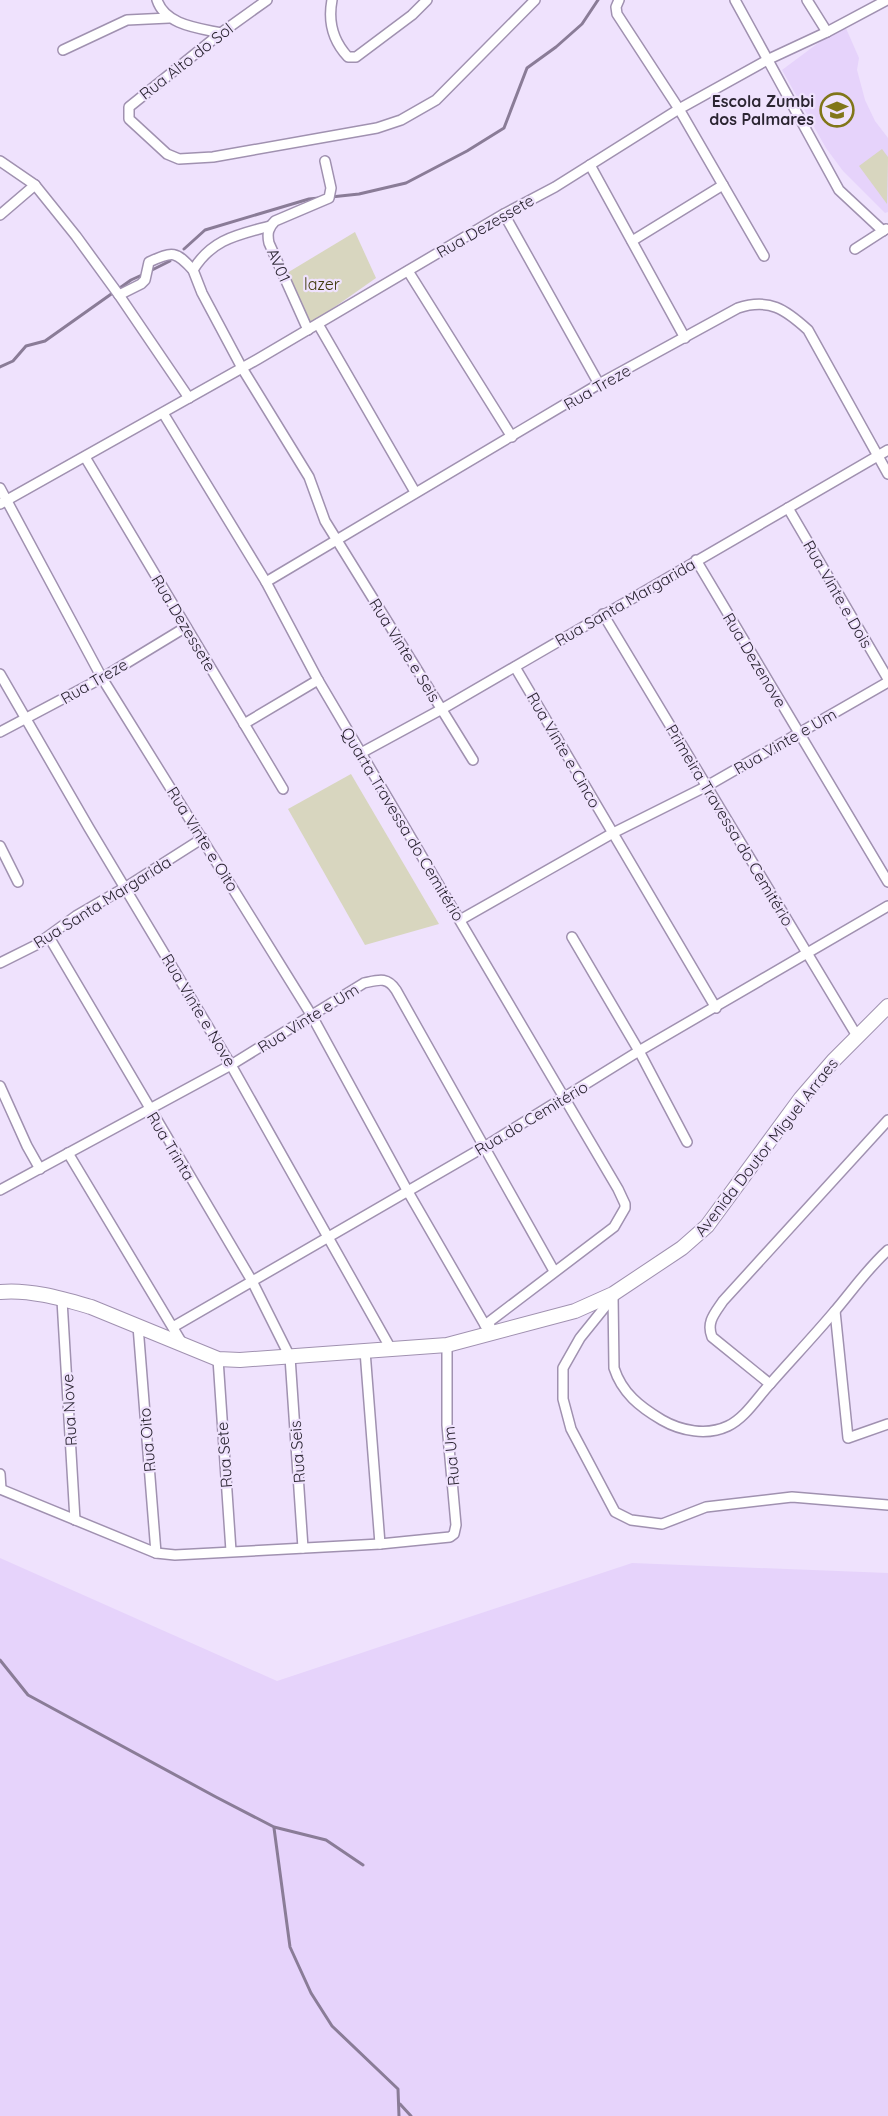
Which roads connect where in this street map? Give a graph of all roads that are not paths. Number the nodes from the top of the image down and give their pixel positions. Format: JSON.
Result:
{"nodes":[{"id":1,"x":157,"y":0,"type":"edge"},
{"id":2,"x":267,"y":0,"type":"edge"},
{"id":3,"x":332,"y":0,"type":"edge"},
{"id":4,"x":427,"y":0,"type":"edge"},
{"id":5,"x":535,"y":0,"type":"edge"},
{"id":6,"x":619,"y":0,"type":"edge"},
{"id":7,"x":735,"y":0,"type":"edge"},
{"id":8,"x":807,"y":0,"type":"edge"},
{"id":9,"x":887,"y":0,"type":"edge"},
{"id":10,"x":169,"y":18,"type":"junction"},
{"id":11,"x":826,"y":32,"type":"junction"},
{"id":12,"x":221,"y":33,"type":"junction"},
{"id":13,"x":63,"y":50,"type":"dead end"},
{"id":14,"x":769,"y":59,"type":"junction"},
{"id":15,"x":679,"y":109,"type":"junction"},
{"id":16,"x":0,"y":161,"type":"edge"},
{"id":17,"x":325,"y":161,"type":"dead end"},
{"id":18,"x":590,"y":165,"type":"junction"},
{"id":19,"x":35,"y":185,"type":"junction"},
{"id":20,"x":723,"y":185,"type":"junction"},
{"id":21,"x":504,"y":214,"type":"junction"},
{"id":22,"x":0,"y":215,"type":"edge"},
{"id":23,"x":270,"y":226,"type":"junction"},
{"id":24,"x":885,"y":230,"type":"edge"},
{"id":25,"x":632,"y":241,"type":"junction"},
{"id":26,"x":855,"y":249,"type":"dead end"},
{"id":27,"x":764,"y":256,"type":"dead end"},
{"id":28,"x":193,"y":270,"type":"junction"},
{"id":29,"x":408,"y":271,"type":"junction"},
{"id":30,"x":119,"y":294,"type":"junction"},
{"id":31,"x":318,"y":324,"type":"junction"},
{"id":32,"x":308,"y":330,"type":"junction"},
{"id":33,"x":685,"y":338,"type":"junction"},
{"id":34,"x":242,"y":368,"type":"junction"},
{"id":35,"x":599,"y":384,"type":"junction"},
{"id":36,"x":189,"y":398,"type":"junction"},
{"id":37,"x":163,"y":413,"type":"junction"},
{"id":38,"x":512,"y":437,"type":"junction"},
{"id":39,"x":888,"y":450,"type":"edge"},
{"id":40,"x":877,"y":456,"type":"junction"},
{"id":41,"x":85,"y":457,"type":"junction"},
{"id":42,"x":888,"y":474,"type":"edge"},
{"id":43,"x":0,"y":488,"type":"edge"},
{"id":44,"x":415,"y":492,"type":"junction"},
{"id":45,"x":3,"y":502,"type":"edge"},
{"id":46,"x":788,"y":508,"type":"junction"},
{"id":47,"x":337,"y":540,"type":"junction"},
{"id":48,"x":696,"y":561,"type":"junction"},
{"id":49,"x":266,"y":582,"type":"junction"},
{"id":50,"x":603,"y":614,"type":"junction"},
{"id":51,"x":186,"y":627,"type":"junction"},
{"id":52,"x":515,"y":667,"type":"junction"},
{"id":53,"x":0,"y":674,"type":"edge"},
{"id":54,"x":102,"y":678,"type":"junction"},
{"id":55,"x":318,"y":680,"type":"junction"},
{"id":56,"x":888,"y":680,"type":"edge"},
{"id":57,"x":442,"y":709,"type":"junction"},
{"id":58,"x":26,"y":720,"type":"junction"},
{"id":59,"x":244,"y":724,"type":"junction"},
{"id":60,"x":1,"y":732,"type":"edge"},
{"id":61,"x":799,"y":733,"type":"junction"},
{"id":62,"x":361,"y":753,"type":"junction"},
{"id":63,"x":473,"y":760,"type":"dead end"},
{"id":64,"x":707,"y":786,"type":"junction"},
{"id":65,"x":283,"y":789,"type":"dead end"},
{"id":66,"x":613,"y":833,"type":"junction"},
{"id":67,"x":203,"y":838,"type":"junction"},
{"id":68,"x":0,"y":846,"type":"edge"},
{"id":69,"x":18,"y":882,"type":"dead end"},
{"id":70,"x":888,"y":882,"type":"edge"},
{"id":71,"x":126,"y":887,"type":"junction"},
{"id":72,"x":888,"y":906,"type":"edge"},
{"id":73,"x":460,"y":920,"type":"junction"},
{"id":74,"x":49,"y":937,"type":"junction"},
{"id":75,"x":572,"y":937,"type":"dead end"},
{"id":76,"x":807,"y":954,"type":"junction"},
{"id":77,"x":0,"y":963,"type":"edge"},
{"id":78,"x":888,"y":1006,"type":"edge"},
{"id":79,"x":716,"y":1008,"type":"junction"},
{"id":80,"x":312,"y":1016,"type":"junction"},
{"id":81,"x":856,"y":1036,"type":"junction"},
{"id":82,"x":639,"y":1051,"type":"junction"},
{"id":83,"x":231,"y":1065,"type":"junction"},
{"id":84,"x":0,"y":1086,"type":"edge"},
{"id":85,"x":564,"y":1099,"type":"junction"},
{"id":86,"x":150,"y":1110,"type":"junction"},
{"id":87,"x":888,"y":1120,"type":"edge"},
{"id":88,"x":687,"y":1142,"type":"dead end"},
{"id":89,"x":484,"y":1147,"type":"junction"},
{"id":90,"x":68,"y":1154,"type":"junction"},
{"id":91,"x":40,"y":1169,"type":"junction"},
{"id":92,"x":0,"y":1190,"type":"edge"},
{"id":93,"x":407,"y":1190,"type":"junction"},
{"id":94,"x":328,"y":1236,"type":"junction"},
{"id":95,"x":888,"y":1250,"type":"edge"},
{"id":96,"x":554,"y":1271,"type":"junction"},
{"id":97,"x":252,"y":1281,"type":"junction"},
{"id":98,"x":0,"y":1292,"type":"edge"},
{"id":99,"x":613,"y":1295,"type":"junction"},
{"id":100,"x":62,"y":1300,"type":"junction"},
{"id":101,"x":835,"y":1311,"type":"junction"},
{"id":102,"x":485,"y":1324,"type":"junction"},
{"id":103,"x":138,"y":1326,"type":"junction"},
{"id":104,"x":173,"y":1327,"type":"junction"},
{"id":105,"x":501,"y":1330,"type":"junction"},
{"id":106,"x":182,"y":1344,"type":"junction"},
{"id":107,"x":447,"y":1345,"type":"junction"},
{"id":108,"x":391,"y":1348,"type":"junction"},
{"id":109,"x":365,"y":1351,"type":"junction"},
{"id":110,"x":290,"y":1357,"type":"junction"},
{"id":111,"x":218,"y":1359,"type":"junction"},
{"id":112,"x":770,"y":1384,"type":"junction"},
{"id":113,"x":888,"y":1424,"type":"edge"},
{"id":114,"x":0,"y":1474,"type":"edge"},
{"id":115,"x":1,"y":1489,"type":"edge"},
{"id":116,"x":888,"y":1505,"type":"edge"},
{"id":117,"x":75,"y":1520,"type":"junction"},
{"id":118,"x":380,"y":1544,"type":"junction"},
{"id":119,"x":303,"y":1548,"type":"junction"},
{"id":120,"x":231,"y":1551,"type":"junction"},
{"id":121,"x":156,"y":1553,"type":"junction"}],
"edges":[{"from":1,"to":10,"type":"street"},
{"from":2,"to":12,"type":"street","name":"Rua Alto do Sol"},
{"from":3,"to":4,"type":"street"},
{"from":5,"to":12,"type":"street","name":"Rua Alto do Sol"},
{"from":6,"to":15,"type":"street"},
{"from":7,"to":14,"type":"street"},
{"from":8,"to":11,"type":"street"},
{"from":9,"to":11,"type":"street","name":"Rua Dezessete"},
{"from":10,"to":12,"type":"street"},
{"from":10,"to":13,"type":"street"},
{"from":11,"to":14,"type":"street","name":"Rua Dezessete"},
{"from":14,"to":15,"type":"street","name":"Rua Dezessete"},
{"from":14,"to":24,"type":"street"},
{"from":15,"to":18,"type":"street","name":"Rua Dezessete"},
{"from":15,"to":20,"type":"street"},
{"from":16,"to":19,"type":"street"},
{"from":17,"to":23,"type":"street","name":"AV01"},
{"from":18,"to":21,"type":"street","name":"Rua Dezessete"},
{"from":18,"to":25,"type":"street"},
{"from":19,"to":22,"type":"street"},
{"from":19,"to":30,"type":"street"},
{"from":20,"to":25,"type":"street"},
{"from":20,"to":27,"type":"street"},
{"from":21,"to":29,"type":"street","name":"Rua Dezessete"},
{"from":21,"to":35,"type":"street"},
{"from":23,"to":28,"type":"street"},
{"from":23,"to":32,"type":"street","name":"AV01"},
{"from":24,"to":26,"type":"street"},
{"from":25,"to":33,"type":"street"},
{"from":28,"to":30,"type":"street"},
{"from":28,"to":34,"type":"street","name":"Rua Vinte e Seis"},
{"from":29,"to":31,"type":"street","name":"Rua Dezessete"},
{"from":29,"to":38,"type":"street"},
{"from":30,"to":36,"type":"street"},
{"from":31,"to":32,"type":"street","name":"Rua Dezessete"},
{"from":31,"to":44,"type":"street"},
{"from":32,"to":34,"type":"street","name":"Rua Dezessete"},
{"from":33,"to":35,"type":"street","name":"Rua Treze"},
{"from":33,"to":40,"type":"street","name":"Rua Treze"},
{"from":34,"to":36,"type":"street","name":"Rua Dezessete"},
{"from":34,"to":47,"type":"street","name":"Rua Vinte e Seis"},
{"from":35,"to":38,"type":"street","name":"Rua Treze"},
{"from":36,"to":37,"type":"street","name":"Rua Dezessete"},
{"from":37,"to":41,"type":"street","name":"Rua Dezessete"},
{"from":37,"to":49,"type":"street","name":"Quarta Travessa do Cemitério"},
{"from":38,"to":44,"type":"street","name":"Rua Treze"},
{"from":39,"to":40,"type":"street","name":"Rua Santa Margarida"},
{"from":40,"to":42,"type":"street","name":"Rua Treze"},
{"from":40,"to":46,"type":"street","name":"Rua Santa Margarida"},
{"from":41,"to":45,"type":"street","name":"Rua Dezessete"},
{"from":41,"to":51,"type":"street","name":"Rua Dezessete"},
{"from":43,"to":45,"type":"street","name":"Rua Vinte e Oito"},
{"from":44,"to":47,"type":"street","name":"Rua Treze"},
{"from":45,"to":54,"type":"street","name":"Rua Vinte e Oito"},
{"from":46,"to":48,"type":"street","name":"Rua Santa Margarida"},
{"from":46,"to":56,"type":"street","name":"Rua Vinte e Dois"},
{"from":47,"to":49,"type":"street","name":"Rua Treze"},
{"from":47,"to":57,"type":"street","name":"Rua Vinte e Seis"},
{"from":48,"to":50,"type":"street","name":"Rua Santa Margarida"},
{"from":48,"to":61,"type":"street","name":"Rua Dezenove"},
{"from":49,"to":55,"type":"street","name":"Quarta Travessa do Cemitério"},
{"from":50,"to":52,"type":"street","name":"Rua Santa Margarida"},
{"from":50,"to":64,"type":"street","name":"Primeira Travessa do Cemitério"},
{"from":51,"to":54,"type":"street","name":"Rua Treze"},
{"from":51,"to":59,"type":"street","name":"Rua Dezessete"},
{"from":52,"to":57,"type":"street","name":"Rua Santa Margarida"},
{"from":52,"to":66,"type":"street","name":"Rua Vinte e Cinco"},
{"from":53,"to":58,"type":"street","name":"Rua Vinte e Nove"},
{"from":54,"to":58,"type":"street","name":"Rua Treze"},
{"from":54,"to":67,"type":"street","name":"Rua Vinte e Oito"},
{"from":55,"to":59,"type":"street"},
{"from":55,"to":62,"type":"street","name":"Quarta Travessa do Cemitério"},
{"from":56,"to":61,"type":"street","name":"Rua Vinte e Um"},
{"from":57,"to":62,"type":"street","name":"Rua Santa Margarida"},
{"from":57,"to":63,"type":"street","name":"Rua Vinte e Seis"},
{"from":58,"to":60,"type":"street","name":"Rua Treze"},
{"from":58,"to":71,"type":"street","name":"Rua Vinte e Nove"},
{"from":59,"to":65,"type":"street","name":"Rua Dezessete"},
{"from":61,"to":64,"type":"street","name":"Rua Vinte e Um"},
{"from":61,"to":70,"type":"street","name":"Rua Dezenove"},
{"from":62,"to":73,"type":"street","name":"Quarta Travessa do Cemitério"},
{"from":64,"to":66,"type":"street","name":"Rua Vinte e Um"},
{"from":64,"to":76,"type":"street","name":"Primeira Travessa do Cemitério"},
{"from":66,"to":73,"type":"street","name":"Rua Vinte e Um"},
{"from":66,"to":79,"type":"street","name":"Rua Vinte e Cinco"},
{"from":67,"to":71,"type":"street","name":"Rua Santa Margarida"},
{"from":67,"to":80,"type":"street","name":"Rua Vinte e Oito"},
{"from":68,"to":69,"type":"street"},
{"from":71,"to":74,"type":"street","name":"Rua Santa Margarida"},
{"from":71,"to":83,"type":"street","name":"Rua Vinte e Nove"},
{"from":72,"to":76,"type":"street","name":"Rua do Cemitério"},
{"from":73,"to":85,"type":"street","name":"Quarta Travessa do Cemitério"},
{"from":74,"to":77,"type":"street","name":"Rua Santa Margarida"},
{"from":74,"to":86,"type":"street","name":"Rua Trinta"},
{"from":75,"to":82,"type":"street"},
{"from":76,"to":79,"type":"street","name":"Rua do Cemitério"},
{"from":76,"to":81,"type":"street","name":"Primeira Travessa do Cemitério"},
{"from":78,"to":81,"type":"main road","name":"Avenida Doutor Miguel Arraes"},
{"from":79,"to":82,"type":"street","name":"Rua do Cemitério"},
{"from":80,"to":83,"type":"street","name":"Rua Vinte e Um"},
{"from":80,"to":89,"type":"street","name":"Rua Vinte e Um"},
{"from":80,"to":93,"type":"street","name":"Rua Vinte e Oito"},
{"from":81,"to":99,"type":"main road","name":"Avenida Doutor Miguel Arraes"},
{"from":82,"to":85,"type":"street","name":"Rua do Cemitério"},
{"from":82,"to":88,"type":"street"},
{"from":83,"to":86,"type":"street","name":"Rua Vinte e Um"},
{"from":83,"to":94,"type":"street","name":"Rua Vinte e Nove"},
{"from":84,"to":91,"type":"street"},
{"from":85,"to":89,"type":"street","name":"Rua do Cemitério"},
{"from":85,"to":96,"type":"street","name":"Quarta Travessa do Cemitério"},
{"from":86,"to":90,"type":"street","name":"Rua Vinte e Um"},
{"from":86,"to":97,"type":"street","name":"Rua Trinta"},
{"from":87,"to":112,"type":"street"},
{"from":89,"to":93,"type":"street","name":"Rua do Cemitério"},
{"from":89,"to":96,"type":"street","name":"Rua Vinte e Um"},
{"from":90,"to":91,"type":"street","name":"Rua Vinte e Um"},
{"from":90,"to":104,"type":"street"},
{"from":91,"to":92,"type":"street","name":"Rua Vinte e Um"},
{"from":93,"to":94,"type":"street","name":"Rua do Cemitério"},
{"from":93,"to":102,"type":"street","name":"Rua Vinte e Oito"},
{"from":94,"to":97,"type":"street","name":"Rua do Cemitério"},
{"from":94,"to":108,"type":"street","name":"Rua Vinte e Nove"},
{"from":95,"to":101,"type":"street"},
{"from":96,"to":102,"type":"street"},
{"from":97,"to":104,"type":"street","name":"Rua do Cemitério"},
{"from":97,"to":110,"type":"street","name":"Rua Trinta"},
{"from":98,"to":100,"type":"main road"},
{"from":99,"to":105,"type":"main road","name":"Avenida Doutor Miguel Arraes"},
{"from":99,"to":112,"type":"street"},
{"from":99,"to":116,"type":"street"},
{"from":100,"to":103,"type":"main road"},
{"from":100,"to":117,"type":"street","name":"Rua Nove"},
{"from":101,"to":112,"type":"street"},
{"from":101,"to":113,"type":"street"},
{"from":102,"to":105,"type":"street"},
{"from":103,"to":106,"type":"main road"},
{"from":103,"to":121,"type":"street","name":"Rua Oito"},
{"from":104,"to":106,"type":"street"},
{"from":105,"to":107,"type":"main road","name":"Avenida Doutor Miguel Arraes"},
{"from":106,"to":111,"type":"main road"},
{"from":107,"to":108,"type":"main road","name":"Avenida Doutor Miguel Arraes"},
{"from":107,"to":118,"type":"street","name":"Rua Um"},
{"from":108,"to":109,"type":"main road","name":"Avenida Doutor Miguel Arraes"},
{"from":109,"to":110,"type":"main road","name":"Avenida Doutor Miguel Arraes"},
{"from":109,"to":118,"type":"street"},
{"from":110,"to":111,"type":"main road","name":"Avenida Doutor Miguel Arraes"},
{"from":110,"to":119,"type":"street","name":"Rua Seis"},
{"from":111,"to":120,"type":"street","name":"Rua Sete"},
{"from":114,"to":115,"type":"street"},
{"from":115,"to":117,"type":"street"},
{"from":117,"to":121,"type":"street"},
{"from":118,"to":119,"type":"street"},
{"from":119,"to":120,"type":"street"},
{"from":120,"to":121,"type":"street"}]}
